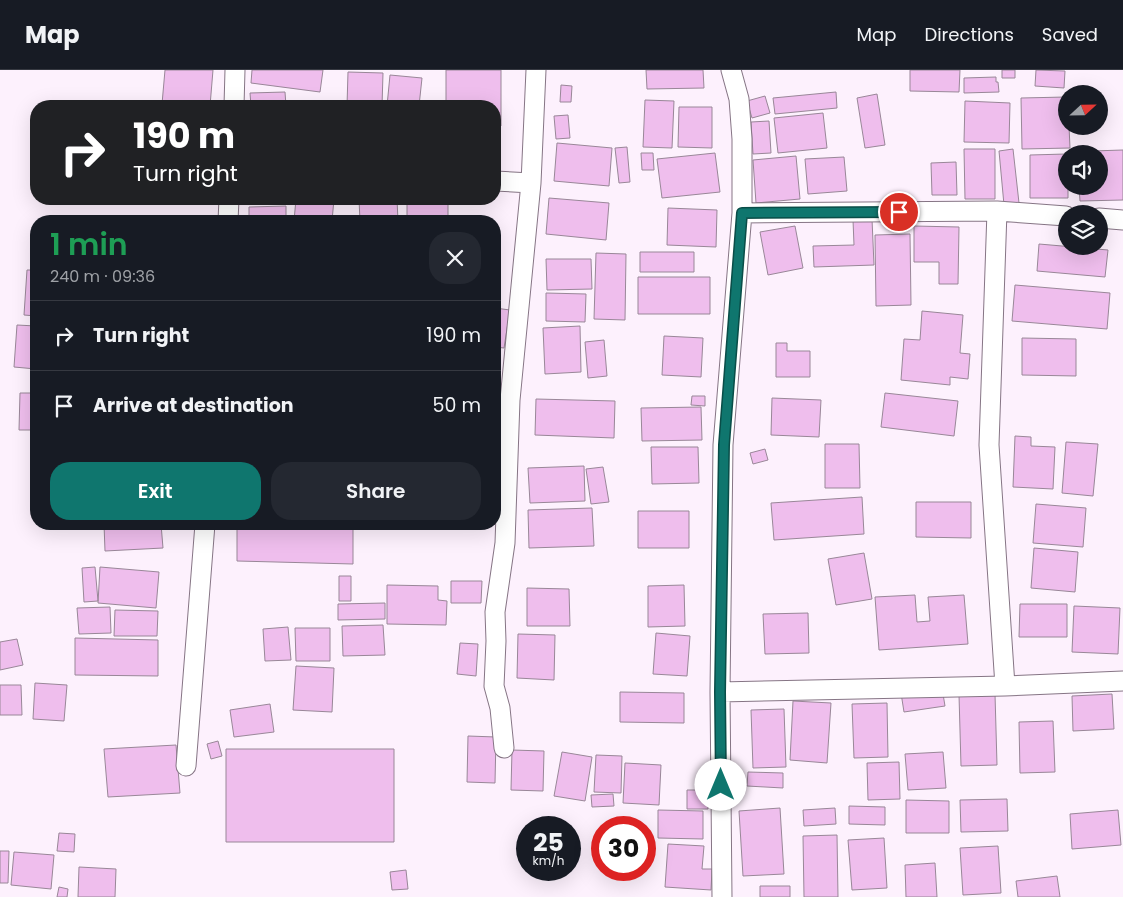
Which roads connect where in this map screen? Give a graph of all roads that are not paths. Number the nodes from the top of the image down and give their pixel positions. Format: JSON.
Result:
{"nodes":[{"id":1,"x":235,"y":70,"type":"edge"},
{"id":2,"x":536,"y":70,"type":"edge"},
{"id":3,"x":732,"y":70,"type":"edge"},
{"id":4,"x":234,"y":100,"type":"edge"},
{"id":5,"x":501,"y":181,"type":"edge"},
{"id":6,"x":531,"y":183,"type":"junction"},
{"id":7,"x":997,"y":212,"type":"junction"},
{"id":8,"x":742,"y":213,"type":"junction"},
{"id":9,"x":1058,"y":216,"type":"edge"},
{"id":10,"x":1108,"y":219,"type":"edge"},
{"id":11,"x":1123,"y":220,"type":"edge"},
{"id":12,"x":502,"y":399,"type":"edge"},
{"id":13,"x":204,"y":530,"type":"edge"},
{"id":14,"x":1123,"y":681,"type":"edge"},
{"id":15,"x":1005,"y":686,"type":"junction"},
{"id":16,"x":720,"y":692,"type":"junction"},
{"id":17,"x":504,"y":748,"type":"dead end"},
{"id":18,"x":186,"y":766,"type":"dead end"},
{"id":19,"x":722,"y":897,"type":"edge"}],
"edges":[{"from":1,"to":4,"type":"street"},
{"from":2,"to":6,"type":"street"},
{"from":3,"to":8,"type":"street"},
{"from":5,"to":6,"type":"street"},
{"from":6,"to":12,"type":"street"},
{"from":7,"to":8,"type":"street"},
{"from":7,"to":9,"type":"street"},
{"from":7,"to":15,"type":"street"},
{"from":8,"to":16,"type":"street"},
{"from":10,"to":11,"type":"street"},
{"from":12,"to":17,"type":"street"},
{"from":13,"to":18,"type":"street"},
{"from":14,"to":15,"type":"street"},
{"from":15,"to":16,"type":"street"},
{"from":16,"to":19,"type":"street"}]}
